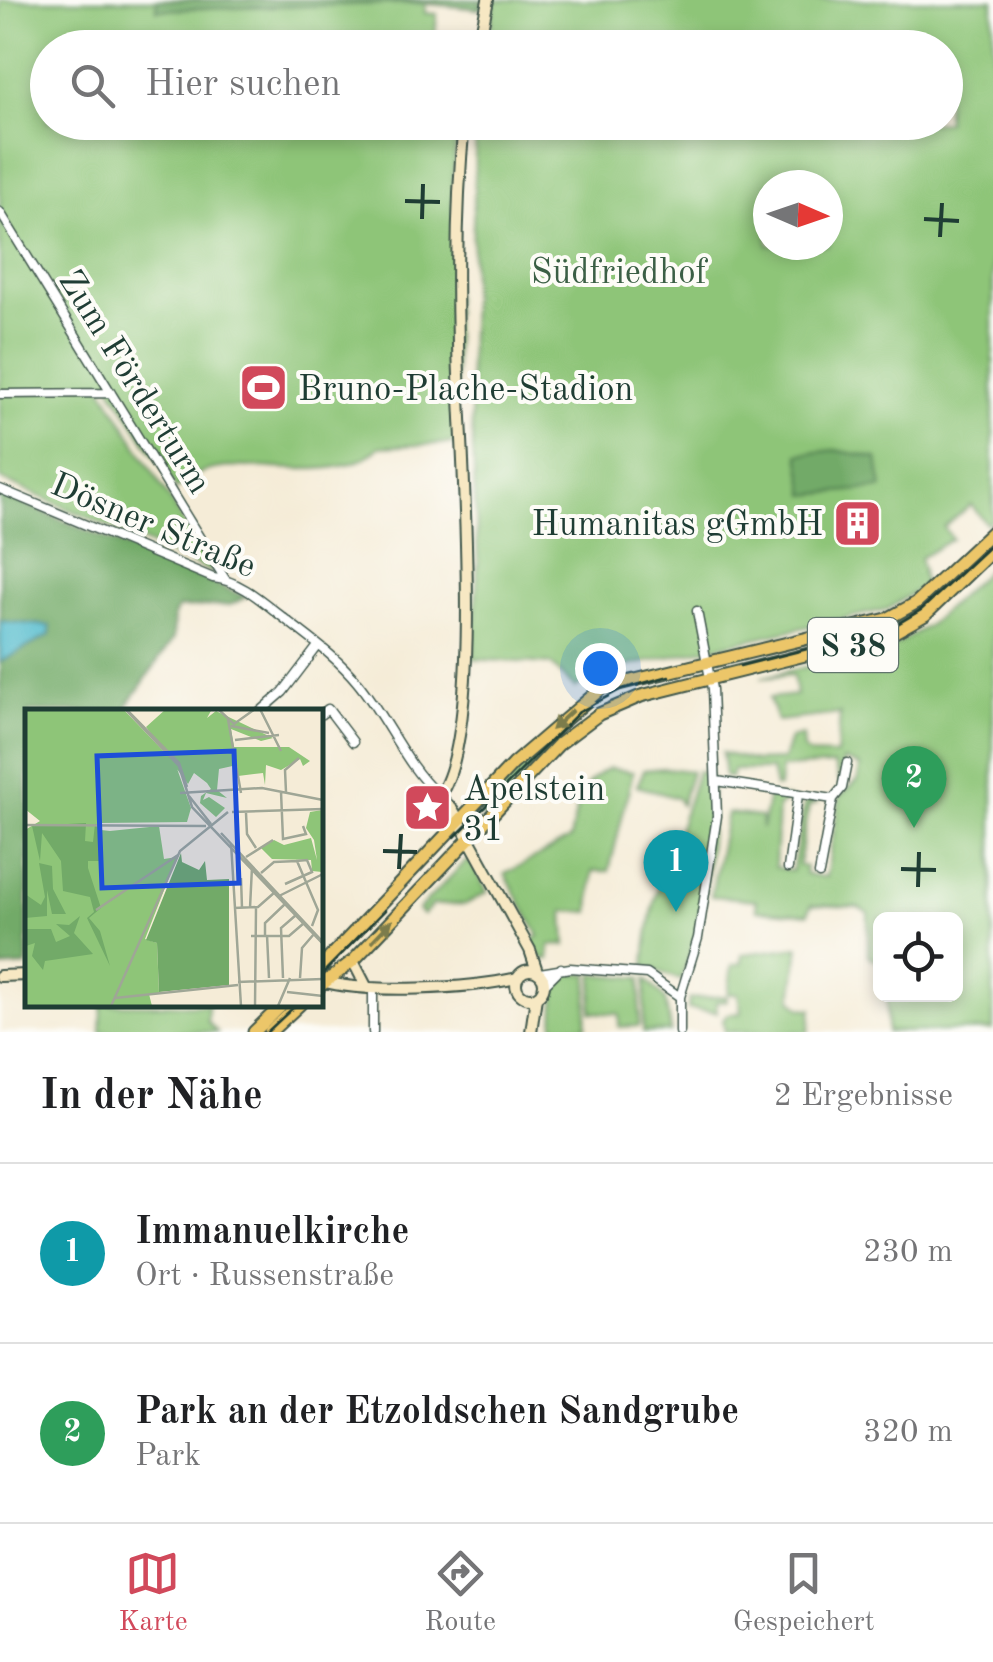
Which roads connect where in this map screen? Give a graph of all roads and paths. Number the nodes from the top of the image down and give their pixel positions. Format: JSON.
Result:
{"nodes":[{"id":1,"x":488,"y":0,"type":"edge"},
{"id":2,"x":482,"y":30,"type":"edge"},
{"id":3,"x":464,"y":140,"type":"edge"},
{"id":4,"x":0,"y":212,"type":"edge"},
{"id":5,"x":111,"y":393,"type":"junction"},
{"id":6,"x":0,"y":394,"type":"edge"},
{"id":7,"x":0,"y":489,"type":"edge"},
{"id":8,"x":993,"y":532,"type":"edge"},
{"id":9,"x":993,"y":550,"type":"edge"},
{"id":10,"x":226,"y":579,"type":"junction"},
{"id":11,"x":696,"y":611,"type":"dead end"},
{"id":12,"x":318,"y":646,"type":"junction"},
{"id":13,"x":706,"y":660,"type":"junction"},
{"id":14,"x":710,"y":680,"type":"junction"},
{"id":15,"x":272,"y":702,"type":"junction"},
{"id":16,"x":264,"y":709,"type":"edge"},
{"id":17,"x":277,"y":709,"type":"edge"},
{"id":18,"x":322,"y":714,"type":"edge"},
{"id":19,"x":353,"y":742,"type":"dead end"},
{"id":20,"x":847,"y":763,"type":"dead end"},
{"id":21,"x":701,"y":768,"type":"dead end"},
{"id":22,"x":716,"y":768,"type":"junction"},
{"id":23,"x":717,"y":781,"type":"junction"},
{"id":24,"x":798,"y":795,"type":"junction"},
{"id":25,"x":440,"y":796,"type":"junction"},
{"id":26,"x":833,"y":799,"type":"junction"},
{"id":27,"x":464,"y":832,"type":"junction"},
{"id":28,"x":788,"y":868,"type":"dead end"},
{"id":29,"x":819,"y":874,"type":"dead end"},
{"id":30,"x":353,"y":961,"type":"junction"},
{"id":31,"x":322,"y":966,"type":"edge"},
{"id":32,"x":25,"y":975,"type":"edge"},
{"id":33,"x":533,"y":975,"type":"junction"},
{"id":34,"x":0,"y":976,"type":"edge"},
{"id":35,"x":322,"y":983,"type":"edge"},
{"id":36,"x":489,"y":984,"type":"junction"},
{"id":37,"x":370,"y":988,"type":"junction"},
{"id":38,"x":526,"y":994,"type":"junction"},
{"id":39,"x":680,"y":997,"type":"junction"},
{"id":40,"x":279,"y":1007,"type":"edge"},
{"id":41,"x":297,"y":1007,"type":"edge"},
{"id":42,"x":530,"y":1029,"type":"edge"},
{"id":43,"x":254,"y":1032,"type":"edge"},
{"id":44,"x":270,"y":1032,"type":"edge"},
{"id":45,"x":373,"y":1032,"type":"edge"},
{"id":46,"x":680,"y":1032,"type":"edge"}],
"edges":[{"from":1,"to":2,"type":"street"},
{"from":3,"to":25,"type":"street"},
{"from":4,"to":5,"type":"street","name":"Zum Förderturm"},
{"from":5,"to":6,"type":"street"},
{"from":5,"to":10,"type":"street","name":"Zum Förderturm"},
{"from":7,"to":10,"type":"street","name":"Dösner Straße"},
{"from":8,"to":13,"type":"main road","number":"S 38"},
{"from":9,"to":14,"type":"main road","number":"S 38"},
{"from":10,"to":12,"type":"street","name":"Dösner Straße"},
{"from":11,"to":13,"type":"street"},
{"from":12,"to":15,"type":"street"},
{"from":12,"to":25,"type":"street","name":"Dösner Straße"},
{"from":13,"to":14,"type":"street"},
{"from":13,"to":27,"type":"main road","number":"S 38","one_way":true},
{"from":14,"to":22,"type":"street"},
{"from":14,"to":27,"type":"main road","number":"S 38"},
{"from":15,"to":16,"type":"street"},
{"from":15,"to":17,"type":"street"},
{"from":18,"to":19,"type":"street"},
{"from":20,"to":26,"type":"street"},
{"from":21,"to":22,"type":"street"},
{"from":22,"to":23,"type":"street"},
{"from":23,"to":24,"type":"street"},
{"from":23,"to":39,"type":"street"},
{"from":24,"to":26,"type":"street"},
{"from":24,"to":28,"type":"street"},
{"from":25,"to":27,"type":"street"},
{"from":26,"to":29,"type":"street"},
{"from":30,"to":27,"type":"main road","number":"S 38","one_way":true},
{"from":27,"to":31,"type":"main road","number":"S 38"},
{"from":27,"to":33,"type":"street"},
{"from":30,"to":35,"type":"main road","number":"S 38"},
{"from":30,"to":37,"type":"street"},
{"from":32,"to":34,"type":"street"},
{"from":33,"to":36,"type":"street"},
{"from":33,"to":38,"type":"street"},
{"from":33,"to":38,"type":"street"},
{"from":33,"to":39,"type":"street"},
{"from":35,"to":37,"type":"street"},
{"from":36,"to":37,"type":"street"},
{"from":36,"to":38,"type":"street"},
{"from":37,"to":45,"type":"street"},
{"from":38,"to":42,"type":"street"},
{"from":39,"to":46,"type":"street"},
{"from":40,"to":43,"type":"main road"},
{"from":41,"to":44,"type":"main road"}]}
